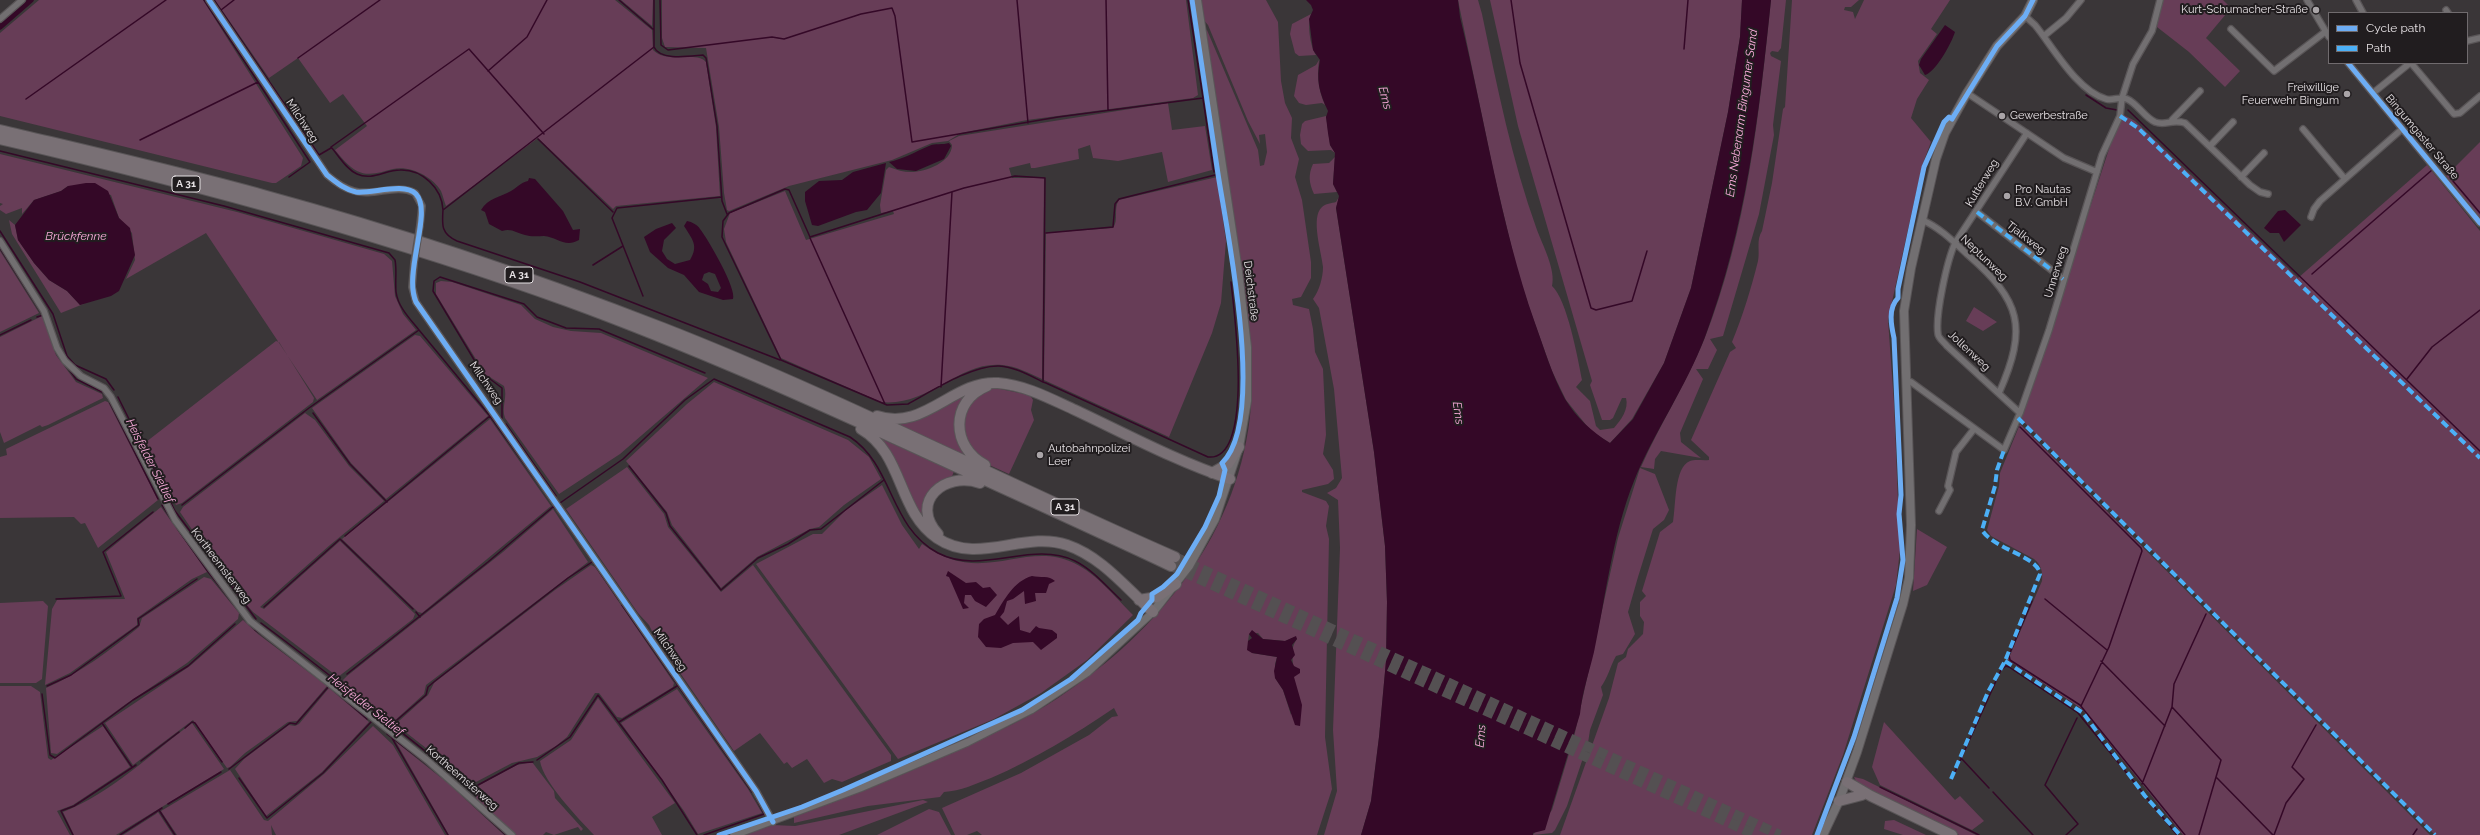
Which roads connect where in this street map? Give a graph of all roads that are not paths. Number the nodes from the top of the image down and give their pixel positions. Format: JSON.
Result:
{"nodes":[{"id":1,"x":22,"y":0,"type":"edge"},
{"id":2,"x":210,"y":0,"type":"edge"},
{"id":3,"x":1197,"y":0,"type":"edge"},
{"id":4,"x":2033,"y":0,"type":"edge"},
{"id":5,"x":2081,"y":0,"type":"edge"},
{"id":6,"x":2160,"y":0,"type":"edge"},
{"id":7,"x":2307,"y":0,"type":"edge"},
{"id":8,"x":2356,"y":0,"type":"edge"},
{"id":9,"x":2362,"y":12,"type":"edge"},
{"id":10,"x":2025,"y":16,"type":"junction"},
{"id":11,"x":0,"y":19,"type":"edge"},
{"id":12,"x":2231,"y":29,"type":"dead end"},
{"id":13,"x":2327,"y":34,"type":"edge"},
{"id":14,"x":2044,"y":36,"type":"junction"},
{"id":15,"x":2480,"y":38,"type":"edge"},
{"id":16,"x":2468,"y":40,"type":"edge"},
{"id":17,"x":2349,"y":64,"type":"edge"},
{"id":18,"x":2410,"y":64,"type":"edge"},
{"id":19,"x":2412,"y":64,"type":"edge"},
{"id":20,"x":1967,"y":92,"type":"junction"},
{"id":21,"x":2200,"y":92,"type":"dead end"},
{"id":22,"x":2373,"y":93,"type":"junction"},
{"id":23,"x":2480,"y":96,"type":"edge"},
{"id":24,"x":2122,"y":98,"type":"junction"},
{"id":25,"x":2172,"y":120,"type":"junction"},
{"id":26,"x":2233,"y":122,"type":"dead end"},
{"id":27,"x":2303,"y":129,"type":"dead end"},
{"id":28,"x":2402,"y":129,"type":"junction"},
{"id":29,"x":0,"y":130,"type":"edge"},
{"id":30,"x":2027,"y":133,"type":"junction"},
{"id":31,"x":0,"y":139,"type":"edge"},
{"id":32,"x":2210,"y":146,"type":"junction"},
{"id":33,"x":2264,"y":153,"type":"dead end"},
{"id":34,"x":2097,"y":172,"type":"junction"},
{"id":35,"x":2241,"y":177,"type":"junction"},
{"id":36,"x":2345,"y":179,"type":"junction"},
{"id":37,"x":2268,"y":194,"type":"dead end"},
{"id":38,"x":1977,"y":212,"type":"junction"},
{"id":39,"x":2311,"y":217,"type":"dead end"},
{"id":40,"x":1922,"y":220,"type":"junction"},
{"id":41,"x":2480,"y":223,"type":"edge"},
{"id":42,"x":0,"y":241,"type":"edge"},
{"id":43,"x":1955,"y":243,"type":"junction"},
{"id":44,"x":2063,"y":279,"type":"junction"},
{"id":45,"x":1906,"y":381,"type":"junction"},
{"id":46,"x":998,"y":383,"type":"junction"},
{"id":47,"x":1999,"y":393,"type":"junction"},
{"id":48,"x":854,"y":410,"type":"junction"},
{"id":49,"x":2020,"y":413,"type":"junction"},
{"id":50,"x":844,"y":416,"type":"junction"},
{"id":51,"x":1974,"y":429,"type":"junction"},
{"id":52,"x":1239,"y":447,"type":"junction"},
{"id":53,"x":1212,"y":473,"type":"junction"},
{"id":54,"x":996,"y":476,"type":"junction"},
{"id":55,"x":1230,"y":479,"type":"junction"},
{"id":56,"x":1018,"y":495,"type":"junction"},
{"id":57,"x":1939,"y":511,"type":"dead end"},
{"id":58,"x":950,"y":544,"type":"junction"},
{"id":59,"x":1176,"y":584,"type":"junction"},
{"id":60,"x":1139,"y":600,"type":"junction"},
{"id":61,"x":1153,"y":612,"type":"junction"},
{"id":62,"x":1846,"y":784,"type":"junction"},
{"id":63,"x":1866,"y":796,"type":"junction"},
{"id":64,"x":1839,"y":801,"type":"junction"},
{"id":65,"x":773,"y":822,"type":"junction"},
{"id":66,"x":512,"y":835,"type":"edge"},
{"id":67,"x":734,"y":835,"type":"edge"},
{"id":68,"x":1823,"y":835,"type":"edge"},
{"id":69,"x":1952,"y":835,"type":"edge"}],
"edges":[{"from":1,"to":11,"type":"street"},
{"from":2,"to":65,"type":"street","name":"Milchweg","bridge":true},
{"from":3,"to":52,"type":"main road","name":"Deichstraße"},
{"from":4,"to":10,"type":"main road"},
{"from":5,"to":14,"type":"street"},
{"from":6,"to":24,"type":"street","name":"Unnerweg"},
{"from":7,"to":13,"type":"street"},
{"from":8,"to":9,"type":"street"},
{"from":10,"to":14,"type":"street"},
{"from":10,"to":20,"type":"main road"},
{"from":12,"to":13,"type":"street"},
{"from":14,"to":24,"type":"street"},
{"from":15,"to":16,"type":"street"},
{"from":17,"to":22,"type":"street","name":"Bingumgaster Straße"},
{"from":18,"to":22,"type":"street"},
{"from":19,"to":23,"type":"street"},
{"from":20,"to":30,"type":"street"},
{"from":20,"to":40,"type":"main road"},
{"from":21,"to":25,"type":"street"},
{"from":22,"to":28,"type":"street","name":"Bingumgaster Straße"},
{"from":24,"to":25,"type":"street"},
{"from":24,"to":34,"type":"street","name":"Unnerweg"},
{"from":25,"to":32,"type":"street"},
{"from":26,"to":32,"type":"street"},
{"from":27,"to":36,"type":"street"},
{"from":28,"to":36,"type":"street"},
{"from":28,"to":41,"type":"street","name":"Bingumgaster Straße"},
{"from":29,"to":48,"type":"highway","number":"A 31"},
{"from":30,"to":34,"type":"street"},
{"from":30,"to":38,"type":"street","name":"Kutterweg"},
{"from":31,"to":50,"type":"highway","number":"A 31"},
{"from":32,"to":35,"type":"street"},
{"from":33,"to":35,"type":"street"},
{"from":34,"to":44,"type":"street","name":"Unnerweg"},
{"from":35,"to":37,"type":"street"},
{"from":36,"to":39,"type":"street"},
{"from":38,"to":43,"type":"street","name":"Kutterweg"},
{"from":38,"to":44,"type":"street","name":"Tjalkweg"},
{"from":40,"to":43,"type":"street","name":"Neptunweg"},
{"from":40,"to":45,"type":"main road"},
{"from":42,"to":66,"type":"street","name":"Kortheemsterweg"},
{"from":43,"to":47,"type":"street","name":"Neptunweg"},
{"from":43,"to":47,"type":"street","name":"Jollenweg"},
{"from":44,"to":49,"type":"street","name":"Unnerweg"},
{"from":45,"to":51,"type":"street"},
{"from":45,"to":62,"type":"main road"},
{"from":46,"to":48,"type":"highway"},
{"from":46,"to":53,"type":"highway"},
{"from":46,"to":54,"type":"highway"},
{"from":47,"to":49,"type":"street","name":"Jollenweg"},
{"from":48,"to":54,"type":"highway","number":"A 31"},
{"from":49,"to":51,"type":"street","name":"Unnerweg"},
{"from":50,"to":56,"type":"highway","number":"A 31"},
{"from":50,"to":58,"type":"highway"},
{"from":51,"to":57,"type":"street"},
{"from":52,"to":53,"type":"highway"},
{"from":52,"to":55,"type":"main road","name":"Deichstraße"},
{"from":53,"to":55,"type":"highway"},
{"from":54,"to":56,"type":"highway","number":"A 31"},
{"from":55,"to":59,"type":"main road","name":"Deichstraße"},
{"from":56,"to":58,"type":"highway"},
{"from":58,"to":60,"type":"highway"},
{"from":59,"to":60,"type":"highway"},
{"from":59,"to":61,"type":"main road","name":"Deichstraße"},
{"from":60,"to":61,"type":"highway"},
{"from":61,"to":65,"type":"street","name":"Deichstraße"},
{"from":62,"to":63,"type":"highway"},
{"from":62,"to":64,"type":"main road"},
{"from":63,"to":64,"type":"highway"},
{"from":63,"to":69,"type":"highway"},
{"from":64,"to":68,"type":"main road"},
{"from":65,"to":67,"type":"street","name":"Deichstraße"}]}
